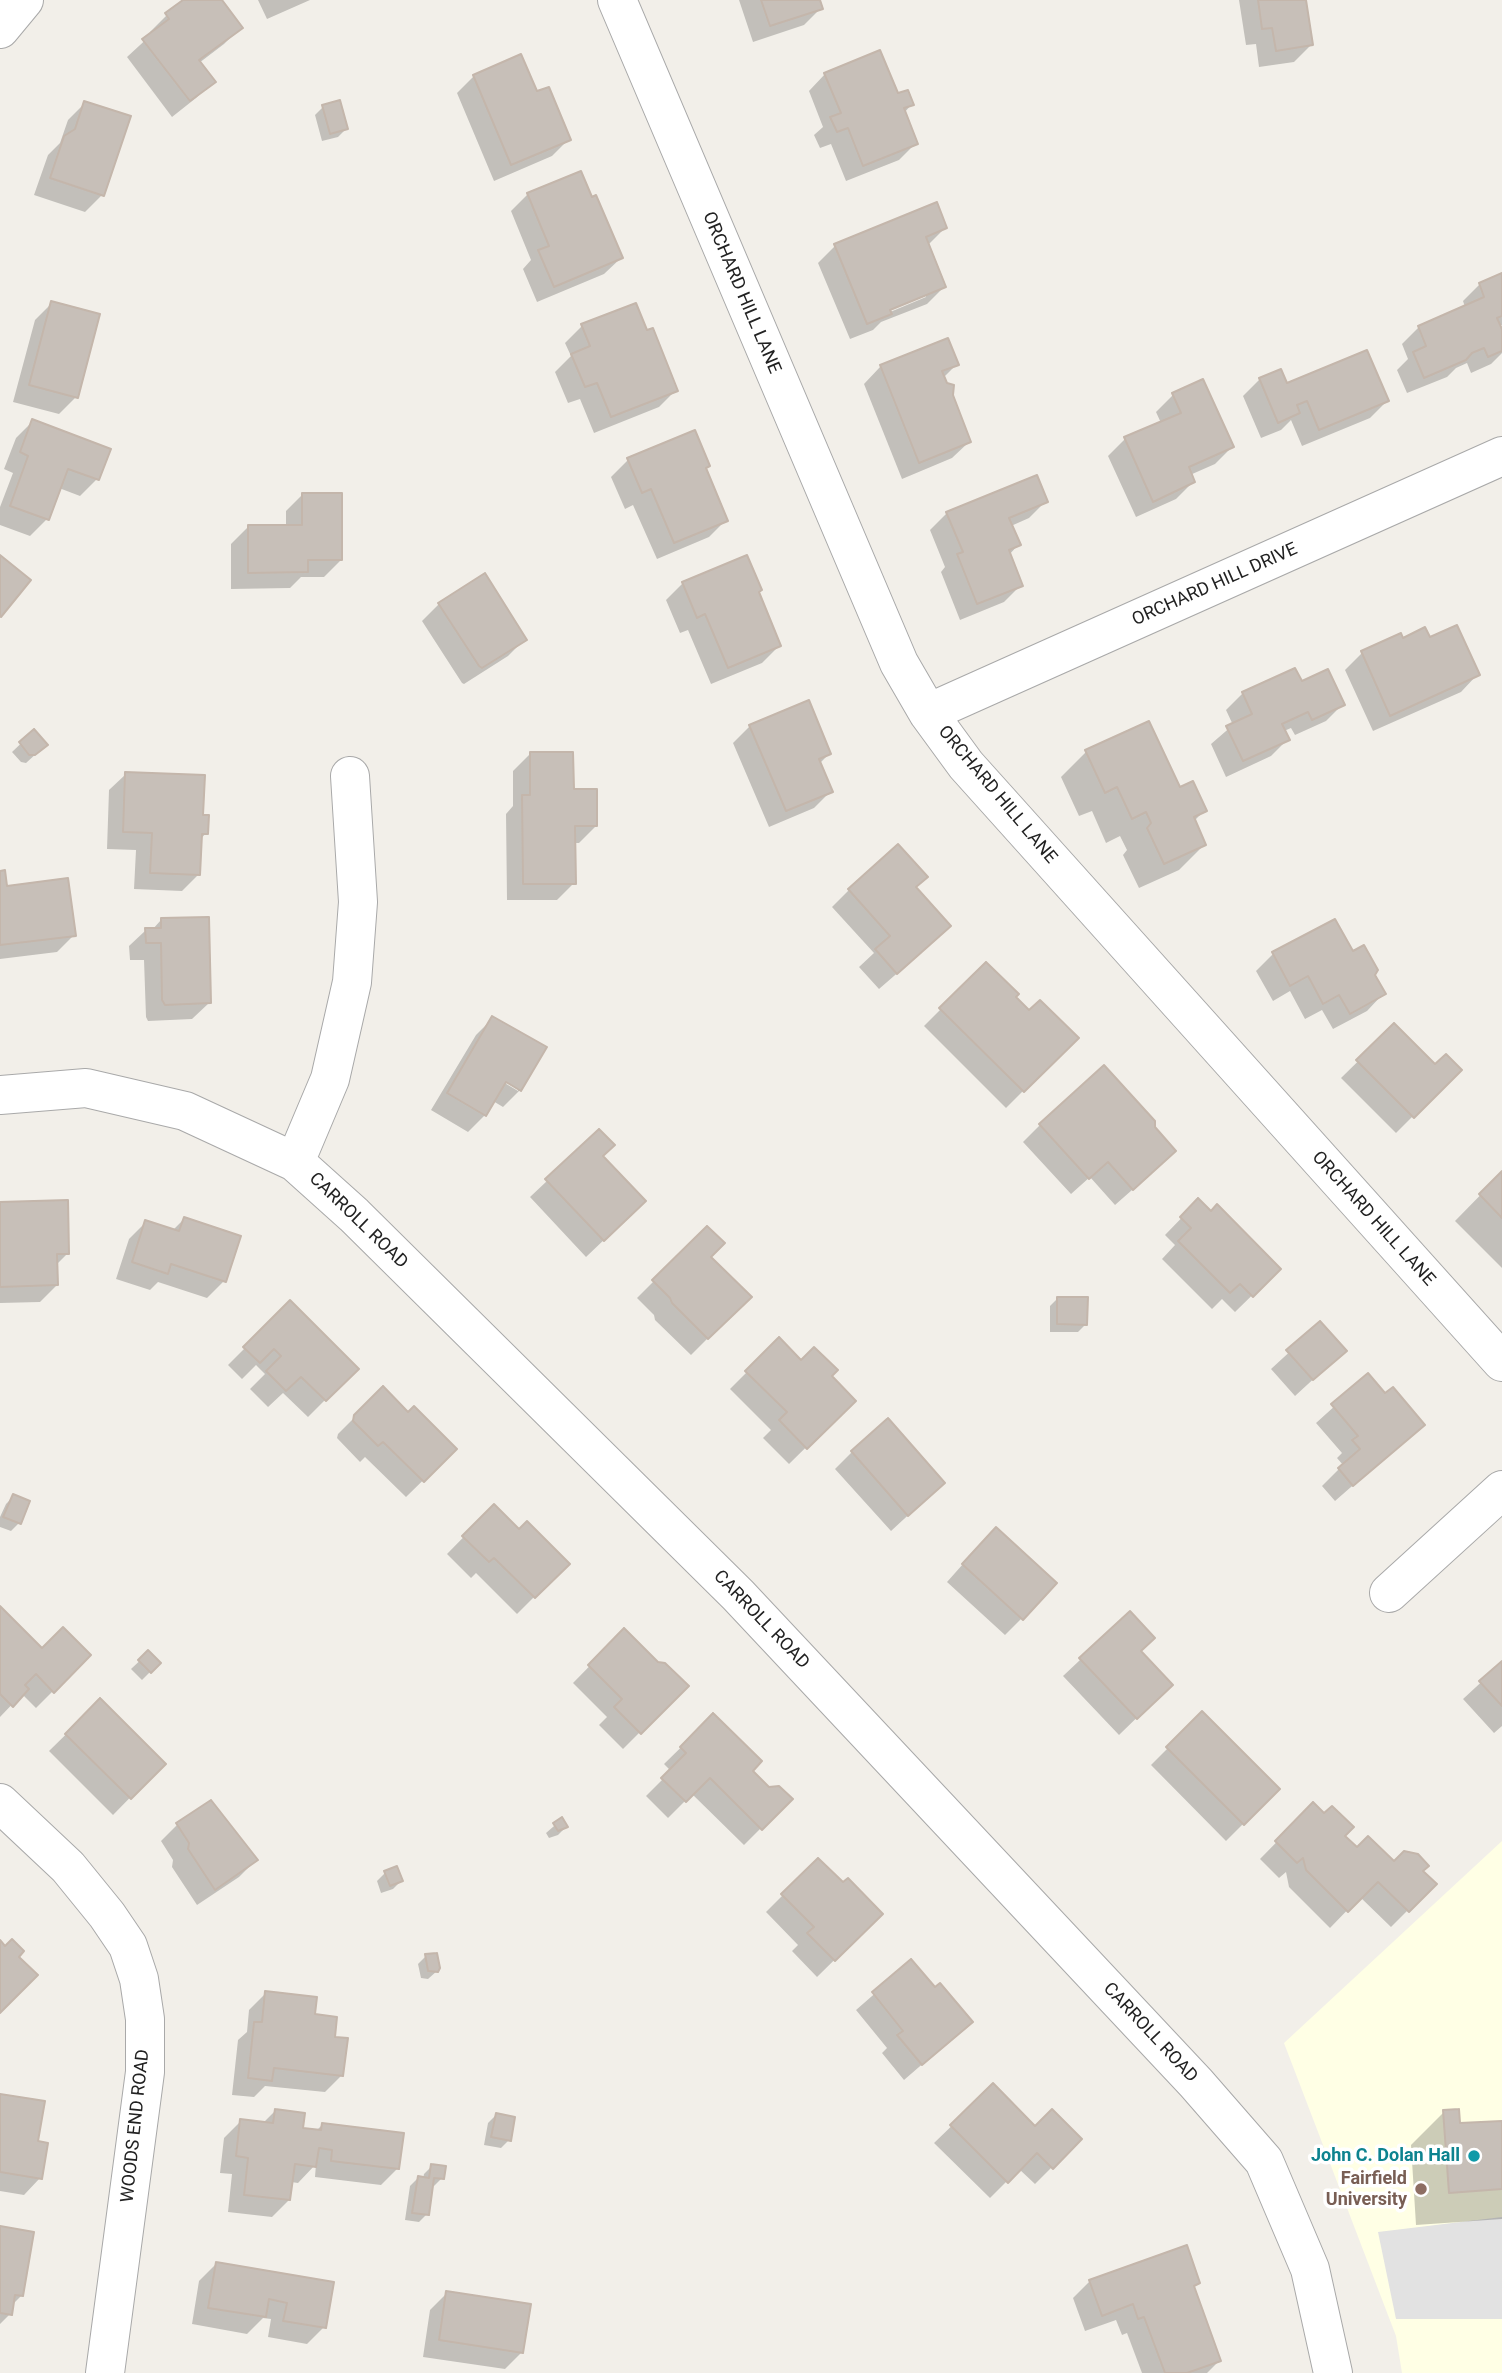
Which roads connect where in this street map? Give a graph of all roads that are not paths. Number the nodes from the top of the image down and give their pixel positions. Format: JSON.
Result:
{"nodes":[{"id":1,"x":24,"y":0,"type":"edge"},
{"id":2,"x":617,"y":0,"type":"edge"},
{"id":3,"x":0,"y":29,"type":"edge"},
{"id":4,"x":1502,"y":456,"type":"edge"},
{"id":5,"x":928,"y":713,"type":"junction"},
{"id":6,"x":350,"y":776,"type":"dead end"},
{"id":7,"x":0,"y":1095,"type":"edge"},
{"id":8,"x":295,"y":1162,"type":"junction"},
{"id":9,"x":1502,"y":1362,"type":"edge"},
{"id":10,"x":1502,"y":1490,"type":"edge"},
{"id":11,"x":1389,"y":1593,"type":"dead end"},
{"id":12,"x":0,"y":1803,"type":"edge"},
{"id":13,"x":105,"y":2373,"type":"edge"},
{"id":14,"x":1333,"y":2373,"type":"edge"}],
"edges":[{"from":1,"to":3,"type":"street"},
{"from":2,"to":5,"type":"street","name":"ORCHARD HILL LANE"},
{"from":4,"to":5,"type":"street","name":"ORCHARD HILL DRIVE"},
{"from":5,"to":9,"type":"street","name":"ORCHARD HILL LANE"},
{"from":6,"to":8,"type":"street"},
{"from":7,"to":8,"type":"street","name":"CARROLL ROAD"},
{"from":8,"to":14,"type":"street","name":"CARROLL ROAD"},
{"from":10,"to":11,"type":"street"},
{"from":12,"to":13,"type":"street","name":"WOODS END ROAD"}]}
